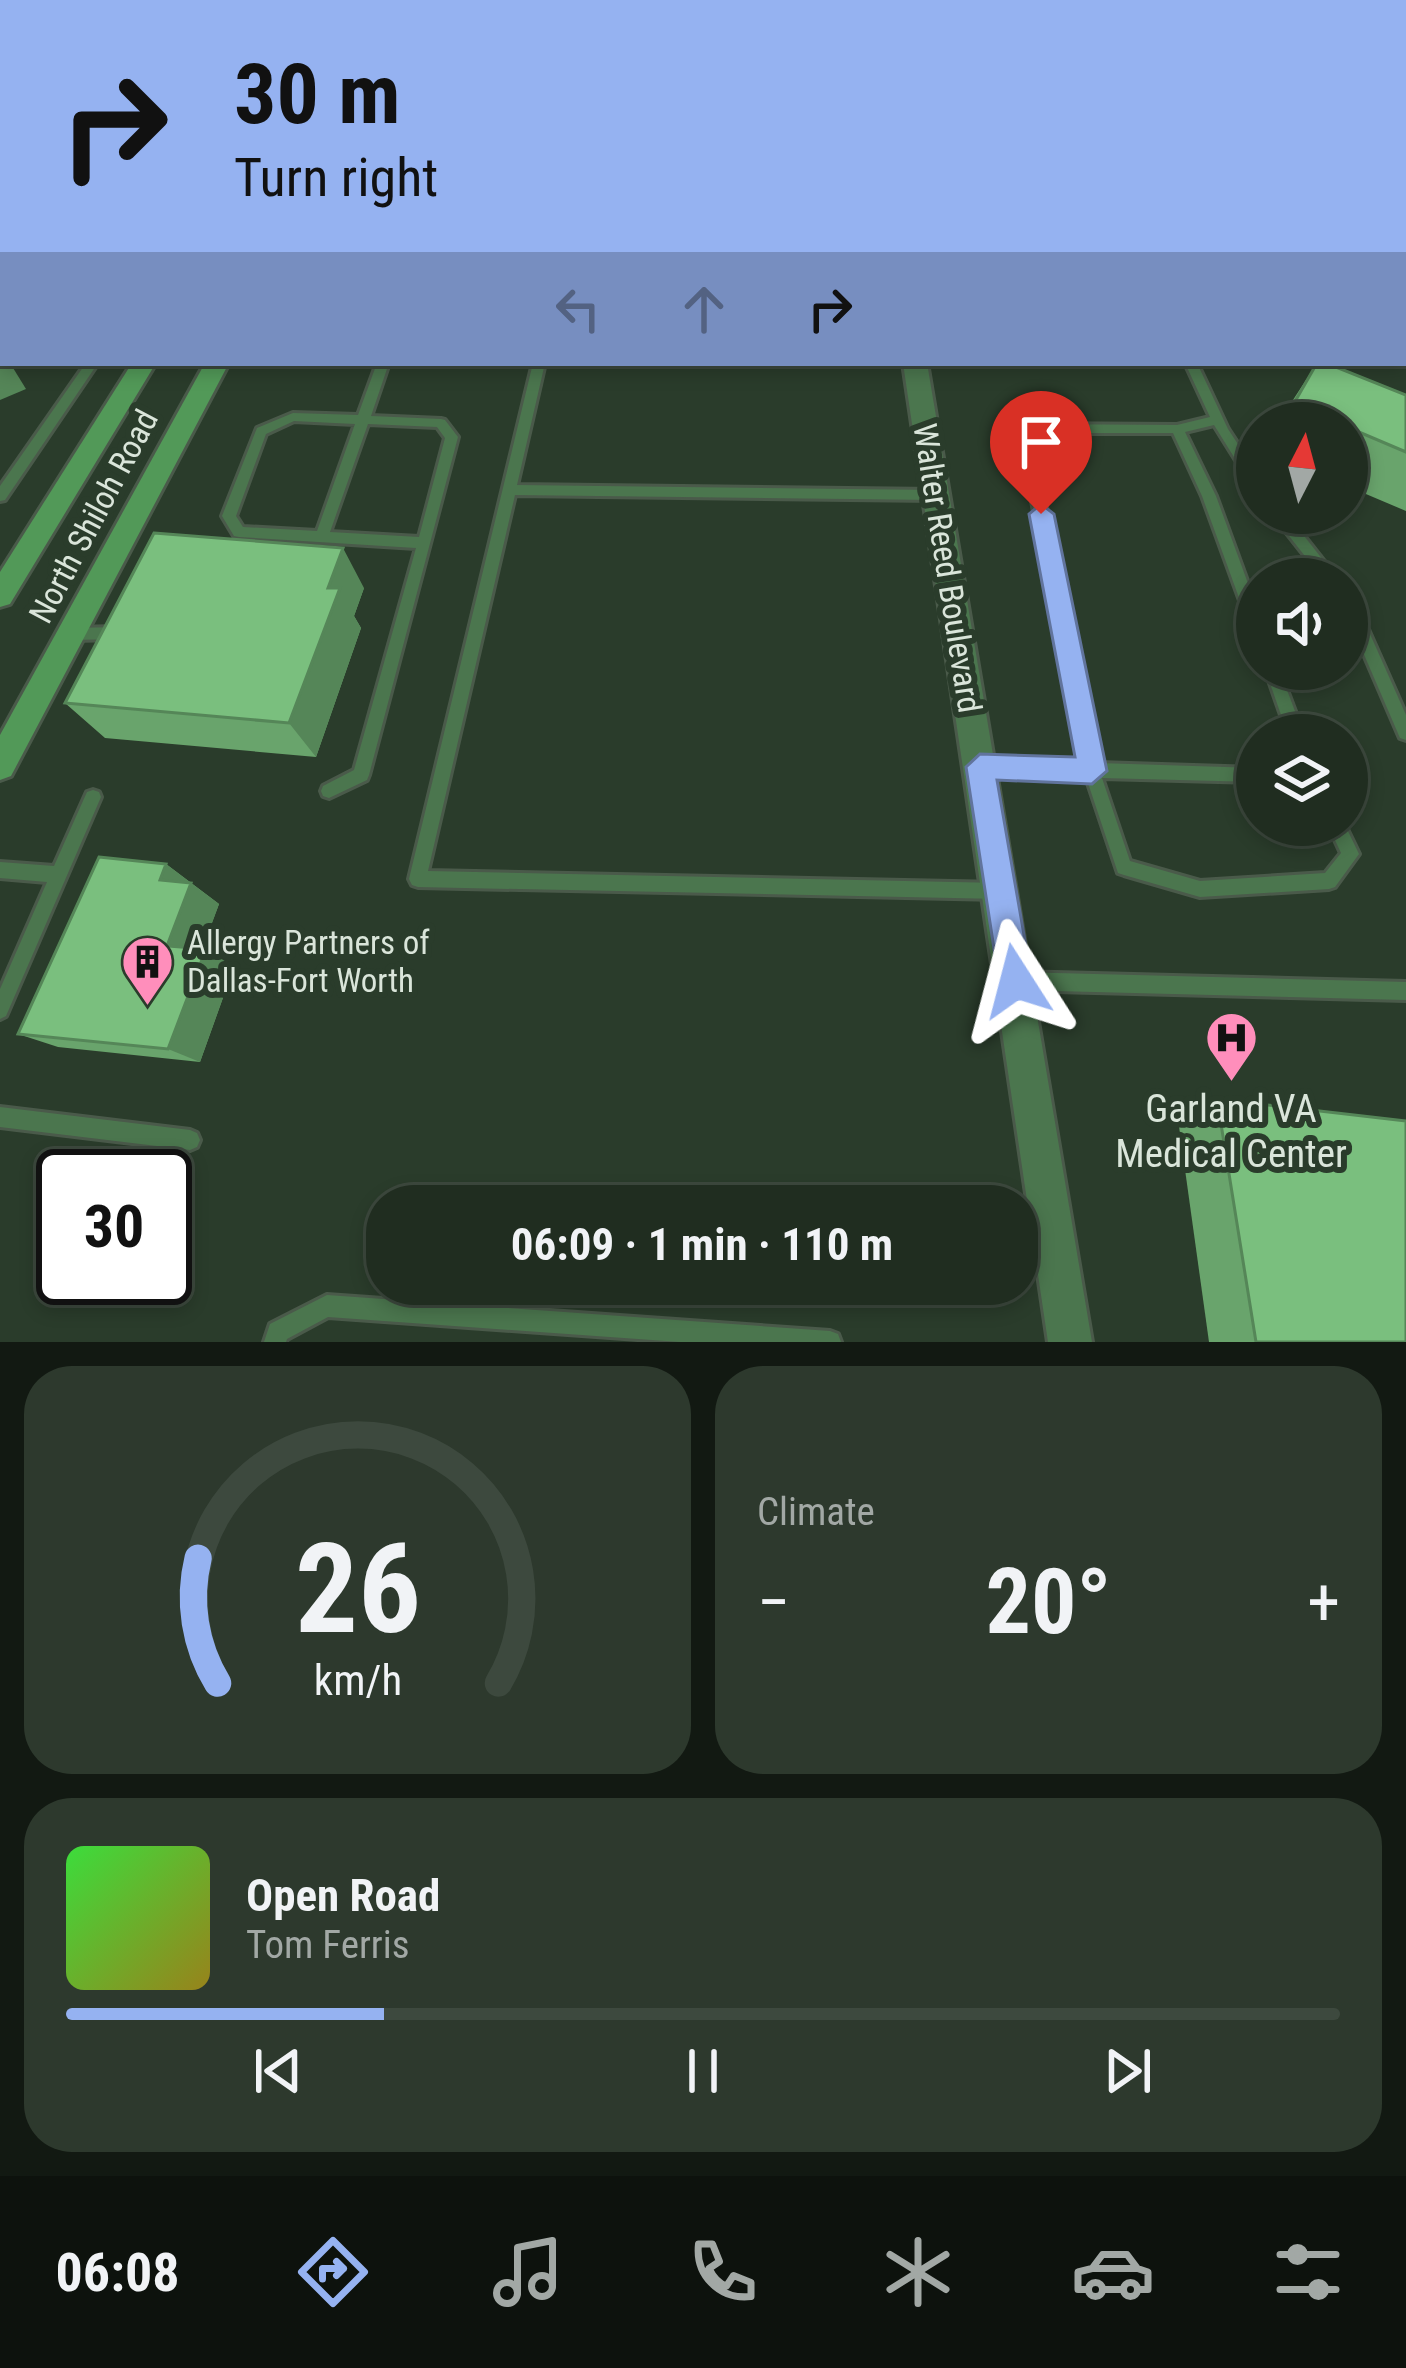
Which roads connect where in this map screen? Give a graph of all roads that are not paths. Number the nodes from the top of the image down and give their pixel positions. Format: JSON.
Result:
{"nodes":[{"id":1,"x":90,"y":366,"type":"edge"},
{"id":2,"x":142,"y":366,"type":"edge"},
{"id":3,"x":215,"y":366,"type":"edge"},
{"id":4,"x":382,"y":366,"type":"edge"},
{"id":5,"x":538,"y":366,"type":"edge"},
{"id":6,"x":914,"y":366,"type":"edge"},
{"id":7,"x":1192,"y":366,"type":"edge"},
{"id":8,"x":363,"y":420,"type":"junction"},
{"id":9,"x":1217,"y":420,"type":"junction"},
{"id":10,"x":1177,"y":429,"type":"junction"},
{"id":11,"x":1236,"y":450,"type":"edge"},
{"id":12,"x":510,"y":490,"type":"junction"},
{"id":13,"x":936,"y":495,"type":"junction"},
{"id":14,"x":0,"y":496,"type":"edge"},
{"id":15,"x":239,"y":532,"type":"junction"},
{"id":16,"x":1295,"y":534,"type":"edge"},
{"id":17,"x":321,"y":538,"type":"junction"},
{"id":18,"x":424,"y":543,"type":"junction"},
{"id":19,"x":231,"y":555,"type":"edge"},
{"id":20,"x":1314,"y":558,"type":"edge"},
{"id":21,"x":1236,"y":570,"type":"edge"},
{"id":22,"x":0,"y":596,"type":"edge"},
{"id":23,"x":135,"y":633,"type":"edge"},
{"id":24,"x":70,"y":634,"type":"junction"},
{"id":25,"x":1368,"y":646,"type":"edge"},
{"id":26,"x":1406,"y":733,"type":"edge"},
{"id":27,"x":0,"y":766,"type":"edge"},
{"id":28,"x":980,"y":767,"type":"junction"},
{"id":29,"x":1092,"y":771,"type":"junction"},
{"id":30,"x":1236,"y":774,"type":"edge"},
{"id":31,"x":329,"y":791,"type":"dead end"},
{"id":32,"x":93,"y":796,"type":"dead end"},
{"id":33,"x":1347,"y":846,"type":"edge"},
{"id":34,"x":0,"y":870,"type":"edge"},
{"id":35,"x":59,"y":874,"type":"junction"},
{"id":36,"x":1000,"y":891,"type":"junction"},
{"id":37,"x":1016,"y":981,"type":"junction"},
{"id":38,"x":1406,"y":991,"type":"edge"},
{"id":39,"x":0,"y":1010,"type":"edge"},
{"id":40,"x":0,"y":1117,"type":"edge"},
{"id":41,"x":190,"y":1140,"type":"dead end"},
{"id":42,"x":275,"y":1342,"type":"edge"},
{"id":43,"x":830,"y":1342,"type":"edge"},
{"id":44,"x":1070,"y":1342,"type":"edge"}],
"edges":[{"from":1,"to":14,"type":"lane"},
{"from":2,"to":22,"type":"main road","name":"North Shiloh Road"},
{"from":3,"to":24,"type":"main road","name":"North Shiloh Road"},
{"from":4,"to":8,"type":"lane"},
{"from":5,"to":12,"type":"lane"},
{"from":6,"to":13,"type":"street","name":"Walter Reed Boulevard"},
{"from":7,"to":9,"type":"lane"},
{"from":8,"to":15,"type":"lane"},
{"from":8,"to":17,"type":"lane"},
{"from":8,"to":18,"type":"lane"},
{"from":9,"to":10,"type":"lane"},
{"from":9,"to":11,"type":"lane"},
{"from":10,"to":21,"type":"lane"},
{"from":10,"to":29,"type":"lane"},
{"from":12,"to":13,"type":"lane"},
{"from":12,"to":36,"type":"lane"},
{"from":13,"to":28,"type":"street","name":"Walter Reed Boulevard"},
{"from":15,"to":17,"type":"lane"},
{"from":15,"to":19,"type":"lane"},
{"from":16,"to":20,"type":"lane"},
{"from":17,"to":18,"type":"lane"},
{"from":18,"to":31,"type":"lane"},
{"from":23,"to":24,"type":"lane"},
{"from":24,"to":27,"type":"main road","name":"North Shiloh Road"},
{"from":25,"to":26,"type":"lane"},
{"from":28,"to":29,"type":"lane"},
{"from":28,"to":36,"type":"street","name":"Walter Reed Boulevard"},
{"from":29,"to":30,"type":"lane"},
{"from":29,"to":33,"type":"lane"},
{"from":32,"to":35,"type":"lane"},
{"from":34,"to":35,"type":"lane"},
{"from":35,"to":39,"type":"lane"},
{"from":36,"to":37,"type":"street","name":"Walter Reed Boulevard"},
{"from":37,"to":38,"type":"lane"},
{"from":37,"to":44,"type":"street","name":"Walter Reed Boulevard"},
{"from":40,"to":41,"type":"lane"},
{"from":42,"to":43,"type":"lane"}]}
